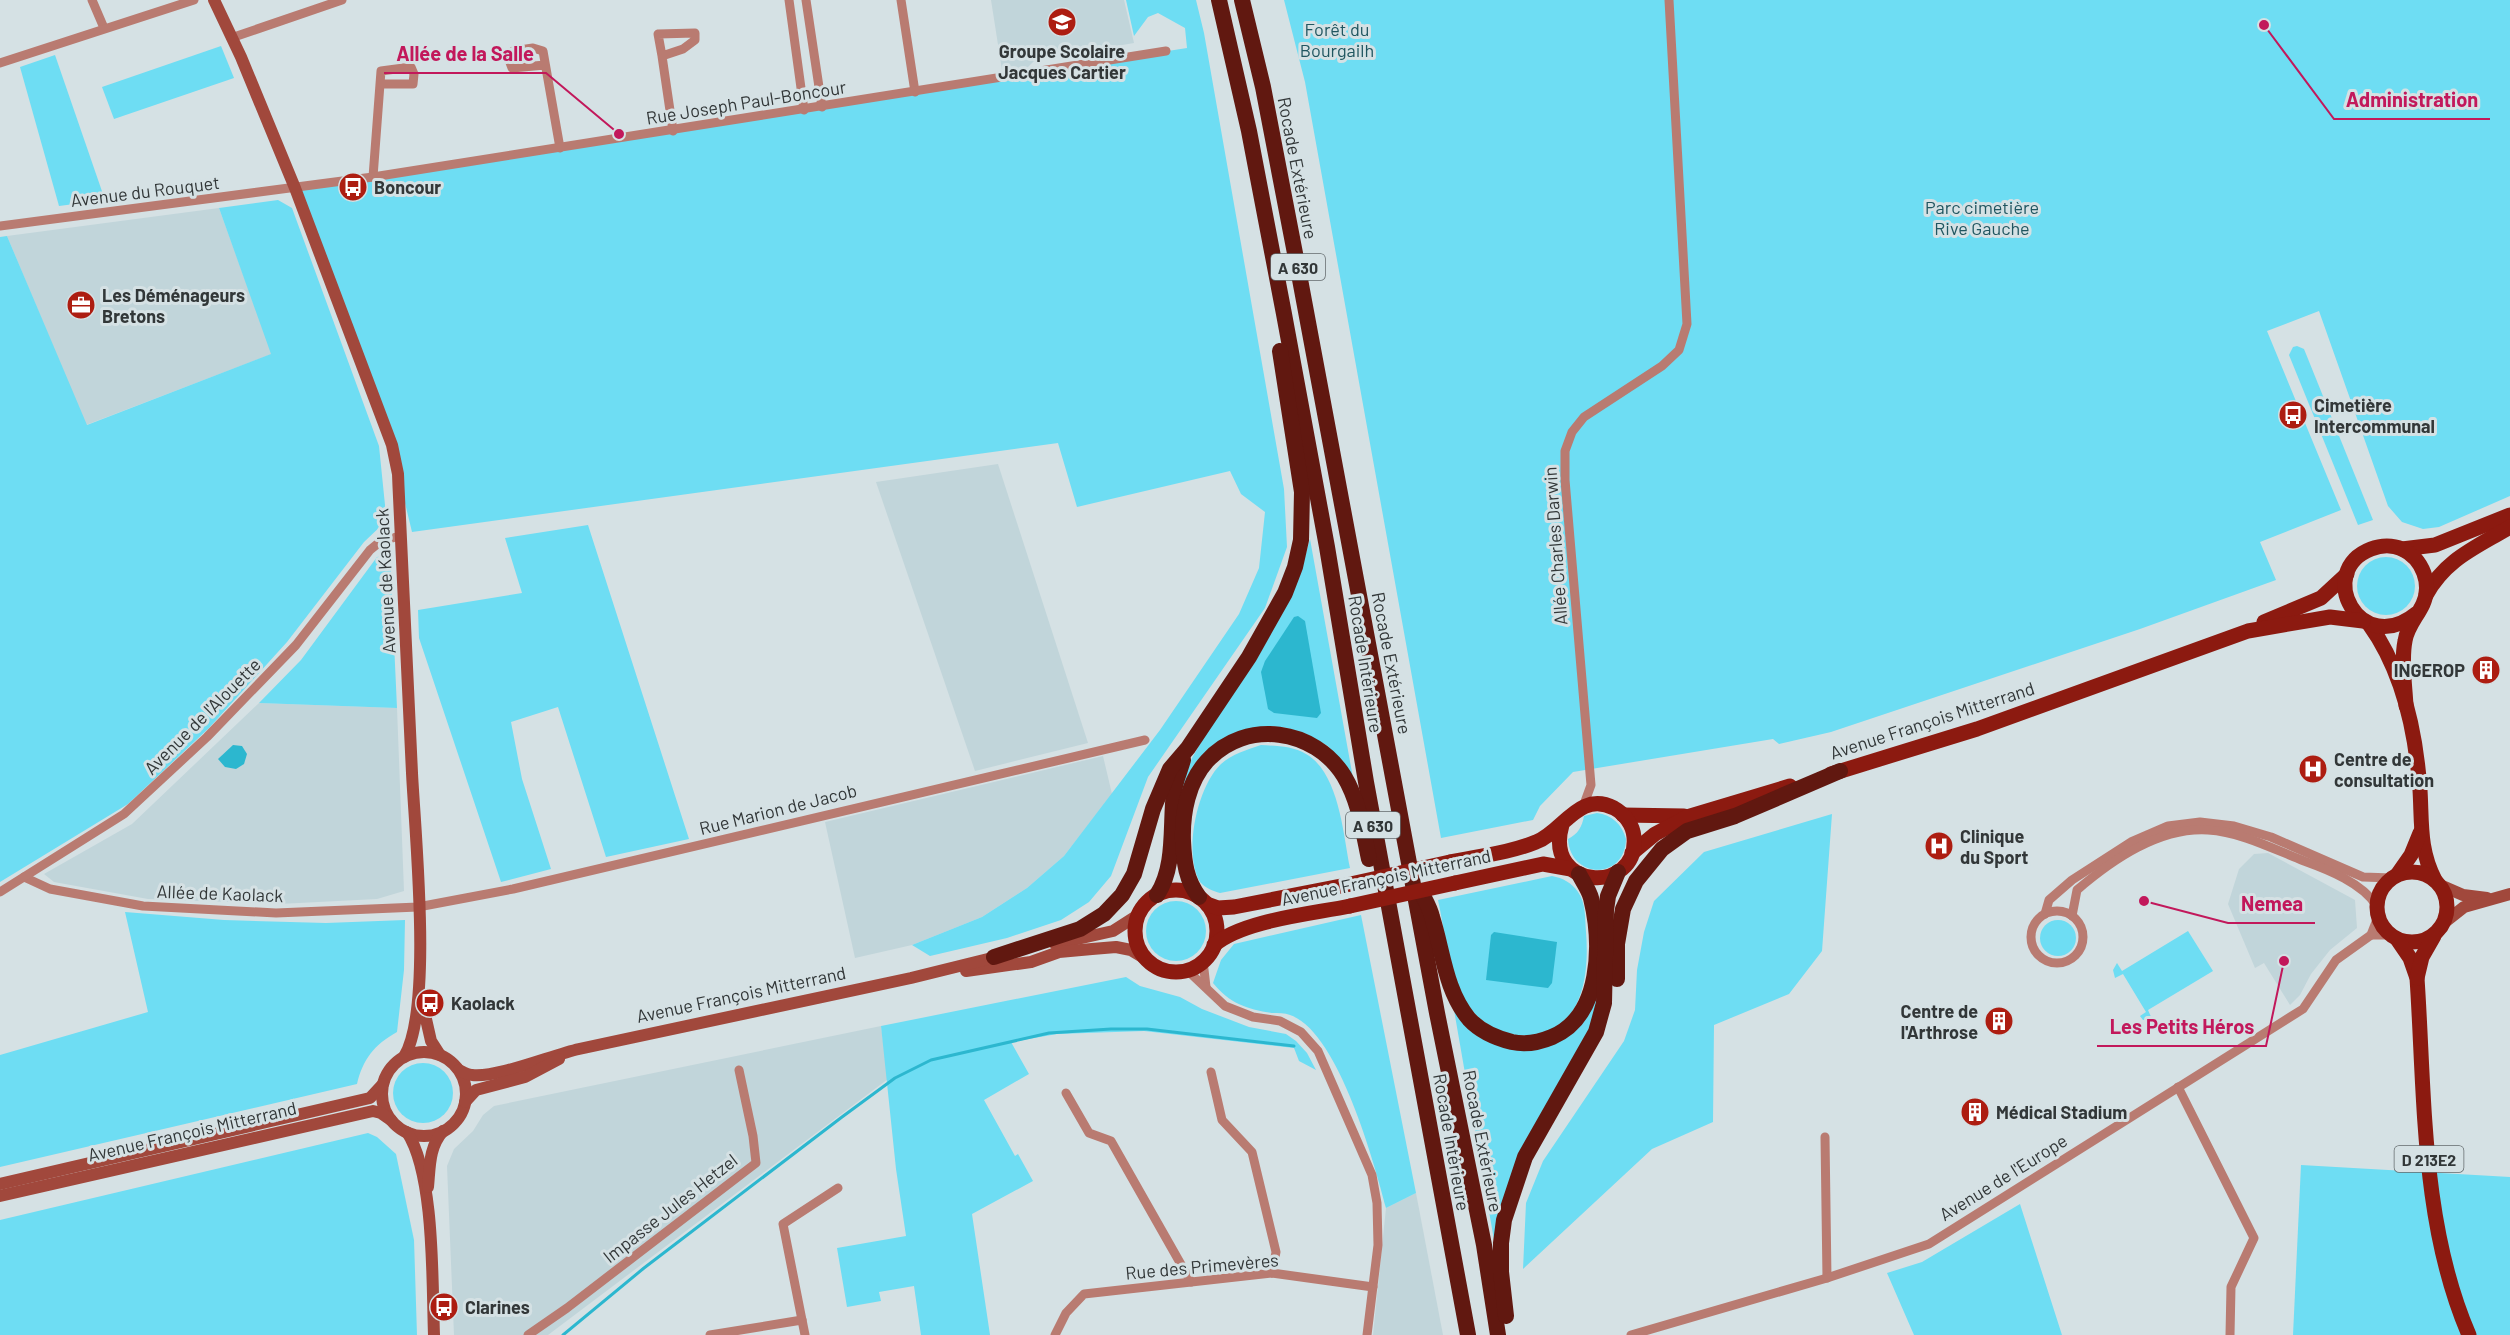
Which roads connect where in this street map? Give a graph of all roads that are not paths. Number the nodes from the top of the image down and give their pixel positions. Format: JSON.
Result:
{"nodes":[{"id":1,"x":92,"y":0,"type":"edge"},
{"id":2,"x":194,"y":0,"type":"edge"},
{"id":3,"x":214,"y":0,"type":"edge"},
{"id":4,"x":342,"y":0,"type":"edge"},
{"id":5,"x":789,"y":0,"type":"edge"},
{"id":6,"x":806,"y":0,"type":"edge"},
{"id":7,"x":901,"y":0,"type":"edge"},
{"id":8,"x":1219,"y":0,"type":"edge"},
{"id":9,"x":1242,"y":0,"type":"edge"},
{"id":10,"x":1669,"y":0,"type":"edge"},
{"id":11,"x":104,"y":28,"type":"junction"},
{"id":12,"x":231,"y":38,"type":"junction"},
{"id":13,"x":1166,"y":51,"type":"dead end"},
{"id":14,"x":662,"y":56,"type":"dead end"},
{"id":15,"x":0,"y":63,"type":"edge"},
{"id":16,"x":545,"y":65,"type":"dead end"},
{"id":17,"x":380,"y":84,"type":"dead end"},
{"id":18,"x":915,"y":92,"type":"junction"},
{"id":19,"x":822,"y":107,"type":"junction"},
{"id":20,"x":804,"y":110,"type":"junction"},
{"id":21,"x":673,"y":131,"type":"junction"},
{"id":22,"x":560,"y":148,"type":"junction"},
{"id":23,"x":373,"y":177,"type":"junction"},
{"id":24,"x":295,"y":188,"type":"junction"},
{"id":25,"x":0,"y":226,"type":"edge"},
{"id":26,"x":1284,"y":314,"type":"junction"},
{"id":27,"x":2510,"y":515,"type":"edge"},
{"id":28,"x":2510,"y":527,"type":"edge"},
{"id":29,"x":400,"y":536,"type":"junction"},
{"id":30,"x":2402,"y":549,"type":"junction"},
{"id":31,"x":2347,"y":574,"type":"junction"},
{"id":32,"x":2426,"y":595,"type":"junction"},
{"id":33,"x":2417,"y":613,"type":"junction"},
{"id":34,"x":2366,"y":622,"type":"junction"},
{"id":35,"x":2248,"y":631,"type":"junction"},
{"id":36,"x":2406,"y":705,"type":"junction"},
{"id":37,"x":1145,"y":740,"type":"dead end"},
{"id":38,"x":1188,"y":748,"type":"junction"},
{"id":39,"x":1840,"y":771,"type":"junction"},
{"id":40,"x":1591,"y":785,"type":"junction"},
{"id":41,"x":1604,"y":805,"type":"junction"},
{"id":42,"x":1583,"y":807,"type":"junction"},
{"id":43,"x":1623,"y":815,"type":"junction"},
{"id":44,"x":1687,"y":816,"type":"junction"},
{"id":45,"x":1562,"y":825,"type":"junction"},
{"id":46,"x":2421,"y":830,"type":"junction"},
{"id":47,"x":1632,"y":853,"type":"junction"},
{"id":48,"x":1410,"y":866,"type":"junction"},
{"id":49,"x":1575,"y":872,"type":"junction"},
{"id":50,"x":1618,"y":872,"type":"junction"},
{"id":51,"x":24,"y":877,"type":"junction"},
{"id":52,"x":2394,"y":877,"type":"junction"},
{"id":53,"x":2438,"y":882,"type":"junction"},
{"id":54,"x":0,"y":892,"type":"edge"},
{"id":55,"x":2510,"y":894,"type":"edge"},
{"id":56,"x":1157,"y":895,"type":"junction"},
{"id":57,"x":2492,"y":899,"type":"junction"},
{"id":58,"x":1203,"y":901,"type":"junction"},
{"id":59,"x":418,"y":907,"type":"junction"},
{"id":60,"x":2377,"y":911,"type":"junction"},
{"id":61,"x":2045,"y":914,"type":"junction"},
{"id":62,"x":1138,"y":915,"type":"junction"},
{"id":63,"x":2072,"y":916,"type":"junction"},
{"id":64,"x":2445,"y":922,"type":"junction"},
{"id":65,"x":2371,"y":935,"type":"junction"},
{"id":66,"x":2434,"y":936,"type":"junction"},
{"id":67,"x":2394,"y":937,"type":"junction"},
{"id":68,"x":1214,"y":945,"type":"junction"},
{"id":69,"x":994,"y":957,"type":"junction"},
{"id":70,"x":1146,"y":959,"type":"junction"},
{"id":71,"x":1203,"y":961,"type":"junction"},
{"id":72,"x":1187,"y":970,"type":"junction"},
{"id":73,"x":911,"y":978,"type":"junction"},
{"id":74,"x":2417,"y":978,"type":"junction"},
{"id":75,"x":1206,"y":987,"type":"junction"},
{"id":76,"x":419,"y":989,"type":"junction"},
{"id":77,"x":1409,"y":1016,"type":"junction"},
{"id":78,"x":579,"y":1049,"type":"junction"},
{"id":79,"x":440,"y":1055,"type":"junction"},
{"id":80,"x":404,"y":1057,"type":"junction"},
{"id":81,"x":459,"y":1070,"type":"junction"},
{"id":82,"x":739,"y":1070,"type":"dead end"},
{"id":83,"x":1211,"y":1072,"type":"dead end"},
{"id":84,"x":1574,"y":1073,"type":"junction"},
{"id":85,"x":382,"y":1084,"type":"junction"},
{"id":86,"x":2178,"y":1087,"type":"junction"},
{"id":87,"x":1066,"y":1093,"type":"dead end"},
{"id":88,"x":465,"y":1102,"type":"junction"},
{"id":89,"x":391,"y":1120,"type":"junction"},
{"id":90,"x":443,"y":1131,"type":"junction"},
{"id":91,"x":407,"y":1132,"type":"junction"},
{"id":92,"x":1826,"y":1137,"type":"dead end"},
{"id":93,"x":0,"y":1184,"type":"edge"},
{"id":94,"x":838,"y":1188,"type":"dead end"},
{"id":95,"x":0,"y":1196,"type":"edge"},
{"id":96,"x":427,"y":1197,"type":"junction"},
{"id":97,"x":1272,"y":1273,"type":"junction"},
{"id":98,"x":1827,"y":1278,"type":"junction"},
{"id":99,"x":1191,"y":1282,"type":"junction"},
{"id":100,"x":1373,"y":1287,"type":"junction"},
{"id":101,"x":802,"y":1320,"type":"junction"},
{"id":102,"x":434,"y":1335,"type":"edge"},
{"id":103,"x":528,"y":1335,"type":"edge"},
{"id":104,"x":710,"y":1335,"type":"edge"},
{"id":105,"x":805,"y":1335,"type":"edge"},
{"id":106,"x":1055,"y":1335,"type":"edge"},
{"id":107,"x":1367,"y":1335,"type":"edge"},
{"id":108,"x":1468,"y":1335,"type":"edge"},
{"id":109,"x":1498,"y":1335,"type":"edge"},
{"id":110,"x":1509,"y":1335,"type":"edge"},
{"id":111,"x":1631,"y":1335,"type":"edge"},
{"id":112,"x":2230,"y":1335,"type":"edge"},
{"id":113,"x":2469,"y":1335,"type":"edge"}],
"edges":[{"from":1,"to":11,"type":"street"},
{"from":2,"to":11,"type":"street"},
{"from":3,"to":12,"type":"main road","name":"Avenue de Kaolack"},
{"from":4,"to":12,"type":"street"},
{"from":5,"to":20,"type":"street"},
{"from":6,"to":19,"type":"street"},
{"from":7,"to":18,"type":"street"},
{"from":8,"to":26,"type":"highway","name":"Rocade Intérieure","number":"A 630"},
{"from":9,"to":48,"type":"highway","name":"Rocade Extérieure","number":"A 630"},
{"from":10,"to":40,"type":"street","name":"Allée Charles Darwin"},
{"from":11,"to":15,"type":"street"},
{"from":12,"to":24,"type":"main road","name":"Avenue de Kaolack"},
{"from":13,"to":18,"type":"street","name":"Rue Joseph Paul-Boncour"},
{"from":14,"to":21,"type":"street"},
{"from":16,"to":22,"type":"street"},
{"from":17,"to":23,"type":"street"},
{"from":18,"to":19,"type":"street","name":"Rue Joseph Paul-Boncour"},
{"from":19,"to":20,"type":"street","name":"Rue Joseph Paul-Boncour"},
{"from":20,"to":21,"type":"street","name":"Rue Joseph Paul-Boncour"},
{"from":21,"to":22,"type":"street","name":"Rue Joseph Paul-Boncour"},
{"from":22,"to":23,"type":"street","name":"Rue Joseph Paul-Boncour"},
{"from":23,"to":24,"type":"street","name":"Rue Joseph Paul-Boncour"},
{"from":24,"to":25,"type":"street","name":"Avenue du Rouquet"},
{"from":24,"to":29,"type":"main road","name":"Avenue de Kaolack"},
{"from":26,"to":38,"type":"highway"},
{"from":26,"to":77,"type":"highway","name":"Rocade Intérieure","number":"A 630"},
{"from":27,"to":30,"type":"main road"},
{"from":28,"to":32,"type":"main road"},
{"from":29,"to":51,"type":"street","name":"Avenue de l'Alouette"},
{"from":29,"to":59,"type":"main road","name":"Avenue de Kaolack"},
{"from":30,"to":31,"type":"main road"},
{"from":30,"to":32,"type":"main road"},
{"from":31,"to":34,"type":"main road"},
{"from":31,"to":35,"type":"main road","name":"Avenue François Mitterrand"},
{"from":32,"to":33,"type":"main road"},
{"from":33,"to":34,"type":"main road"},
{"from":33,"to":36,"type":"main road"},
{"from":34,"to":35,"type":"main road","name":"Avenue François Mitterrand"},
{"from":34,"to":36,"type":"main road"},
{"from":35,"to":39,"type":"main road","name":"Avenue François Mitterrand"},
{"from":36,"to":46,"type":"main road"},
{"from":37,"to":59,"type":"street","name":"Rue Marion de Jacob"},
{"from":38,"to":56,"type":"highway"},
{"from":38,"to":69,"type":"highway"},
{"from":39,"to":44,"type":"main road","name":"Avenue François Mitterrand"},
{"from":39,"to":84,"type":"highway"},
{"from":40,"to":41,"type":"street","name":"Allée Charles Darwin"},
{"from":40,"to":42,"type":"street","name":"Allée Charles Darwin"},
{"from":41,"to":42,"type":"main road"},
{"from":41,"to":43,"type":"main road"},
{"from":42,"to":45,"type":"main road","name":"Avenue François Mitterrand"},
{"from":43,"to":44,"type":"main road"},
{"from":43,"to":47,"type":"main road"},
{"from":44,"to":47,"type":"main road","name":"Avenue François Mitterrand"},
{"from":45,"to":49,"type":"main road"},
{"from":45,"to":58,"type":"main road","name":"Avenue François Mitterrand","bridge":true},
{"from":46,"to":52,"type":"main road"},
{"from":46,"to":53,"type":"main road"},
{"from":47,"to":50,"type":"main road","name":"Avenue François Mitterrand"},
{"from":48,"to":49,"type":"highway"},
{"from":48,"to":109,"type":"highway","name":"Rocade Extérieure","number":"A 630"},
{"from":49,"to":50,"type":"main road","name":"Avenue François Mitterrand"},
{"from":49,"to":68,"type":"main road","name":"Avenue François Mitterrand","bridge":true},
{"from":50,"to":84,"type":"highway"},
{"from":51,"to":54,"type":"street","name":"Avenue de l'Alouette"},
{"from":51,"to":59,"type":"street","name":"Allée de Kaolack"},
{"from":52,"to":53,"type":"main road"},
{"from":52,"to":60,"type":"main road"},
{"from":52,"to":61,"type":"street"},
{"from":53,"to":57,"type":"main road"},
{"from":53,"to":64,"type":"main road"},
{"from":55,"to":57,"type":"main road"},
{"from":56,"to":58,"type":"main road","name":"Avenue François Mitterrand"},
{"from":56,"to":62,"type":"main road","name":"Avenue François Mitterrand"},
{"from":57,"to":64,"type":"main road"},
{"from":58,"to":68,"type":"main road"},
{"from":58,"to":77,"type":"highway"},
{"from":59,"to":76,"type":"main road","name":"Avenue de Kaolack"},
{"from":60,"to":63,"type":"street"},
{"from":60,"to":65,"type":"street"},
{"from":60,"to":67,"type":"main road"},
{"from":61,"to":63,"type":"street"},
{"from":61,"to":63,"type":"street"},
{"from":62,"to":69,"type":"main road","name":"Avenue François Mitterrand"},
{"from":62,"to":70,"type":"main road"},
{"from":64,"to":66,"type":"main road"},
{"from":65,"to":67,"type":"street"},
{"from":65,"to":86,"type":"street","name":"Avenue de l'Europe"},
{"from":66,"to":67,"type":"main road"},
{"from":66,"to":74,"type":"main road","number":"D 213E2"},
{"from":67,"to":74,"type":"main road","number":"D 213E2"},
{"from":68,"to":71,"type":"main road","name":"Avenue François Mitterrand"},
{"from":69,"to":73,"type":"main road","name":"Avenue François Mitterrand"},
{"from":70,"to":72,"type":"main road","name":"Avenue François Mitterrand"},
{"from":70,"to":73,"type":"main road","name":"Avenue François Mitterrand"},
{"from":71,"to":72,"type":"main road","name":"Avenue François Mitterrand"},
{"from":71,"to":75,"type":"street"},
{"from":72,"to":75,"type":"street"},
{"from":73,"to":78,"type":"main road","name":"Avenue François Mitterrand"},
{"from":74,"to":113,"type":"main road","number":"D 213E2"},
{"from":75,"to":100,"type":"street"},
{"from":76,"to":79,"type":"main road","name":"Avenue de Kaolack"},
{"from":76,"to":80,"type":"main road","name":"Avenue de Kaolack"},
{"from":77,"to":108,"type":"highway","name":"Rocade Intérieure","number":"A 630"},
{"from":78,"to":81,"type":"main road","name":"Avenue François Mitterrand"},
{"from":78,"to":88,"type":"main road","name":"Avenue François Mitterrand"},
{"from":79,"to":80,"type":"main road"},
{"from":79,"to":81,"type":"main road"},
{"from":80,"to":85,"type":"main road"},
{"from":81,"to":88,"type":"main road"},
{"from":82,"to":103,"type":"street","name":"Impasse Jules Hetzel"},
{"from":83,"to":97,"type":"street"},
{"from":84,"to":110,"type":"highway"},
{"from":85,"to":89,"type":"main road"},
{"from":85,"to":93,"type":"main road","name":"Avenue François Mitterrand"},
{"from":86,"to":98,"type":"street","name":"Avenue de l'Europe"},
{"from":86,"to":112,"type":"street"},
{"from":87,"to":99,"type":"street"},
{"from":88,"to":90,"type":"main road"},
{"from":89,"to":91,"type":"main road"},
{"from":89,"to":95,"type":"main road","name":"Avenue François Mitterrand"},
{"from":90,"to":91,"type":"main road"},
{"from":90,"to":96,"type":"main road"},
{"from":91,"to":96,"type":"main road"},
{"from":92,"to":98,"type":"street"},
{"from":94,"to":101,"type":"street"},
{"from":96,"to":102,"type":"main road"},
{"from":97,"to":99,"type":"street","name":"Rue des Primevères"},
{"from":97,"to":100,"type":"street","name":"Rue des Primevères"},
{"from":98,"to":111,"type":"street","name":"Avenue de l'Europe"},
{"from":99,"to":106,"type":"street","name":"Rue des Primevères"},
{"from":100,"to":107,"type":"street"},
{"from":101,"to":104,"type":"street"},
{"from":101,"to":105,"type":"street"}]}
